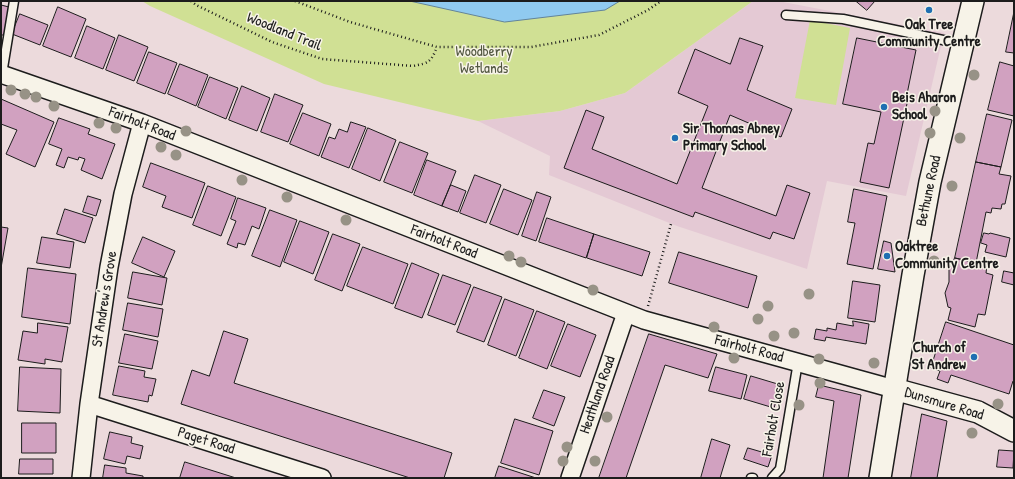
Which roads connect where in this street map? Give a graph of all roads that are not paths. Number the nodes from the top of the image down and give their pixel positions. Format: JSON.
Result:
{"nodes":[{"id":1,"x":14,"y":1,"type":"edge"},
{"id":2,"x":972,"y":1,"type":"edge"},
{"id":3,"x":786,"y":15,"type":"dead end"},
{"id":4,"x":962,"y":44,"type":"junction"},
{"id":5,"x":2,"y":74,"type":"edge"},
{"id":6,"x":142,"y":123,"type":"junction"},
{"id":7,"x":626,"y":313,"type":"junction"},
{"id":8,"x":798,"y":362,"type":"junction"},
{"id":9,"x":894,"y":389,"type":"junction"},
{"id":10,"x":89,"y":404,"type":"junction"},
{"id":11,"x":1014,"y":431,"type":"edge"},
{"id":12,"x":80,"y":478,"type":"edge"},
{"id":13,"x":322,"y":478,"type":"edge"},
{"id":14,"x":570,"y":478,"type":"edge"},
{"id":15,"x":772,"y":478,"type":"edge"},
{"id":16,"x":880,"y":478,"type":"edge"}],
"edges":[{"from":1,"to":5,"type":"lane"},
{"from":2,"to":4,"type":"street","name":"Bethune Road"},
{"from":3,"to":4,"type":"lane"},
{"from":4,"to":9,"type":"street","name":"Bethune Road"},
{"from":5,"to":6,"type":"street","name":"Fairholt Road"},
{"from":6,"to":7,"type":"street","name":"Fairholt Road"},
{"from":6,"to":10,"type":"street","name":"St Andrew's Grove"},
{"from":7,"to":8,"type":"street","name":"Fairholt Road"},
{"from":7,"to":14,"type":"street","name":"Heathland Road"},
{"from":8,"to":9,"type":"street","name":"Fairholt Road"},
{"from":8,"to":15,"type":"lane","name":"Fairholt Close"},
{"from":9,"to":11,"type":"street","name":"Dunsmure Road"},
{"from":9,"to":16,"type":"street","name":"Bethune Road"},
{"from":10,"to":12,"type":"street","name":"St Andrew's Grove"},
{"from":10,"to":13,"type":"street","name":"Paget Road"}]}
